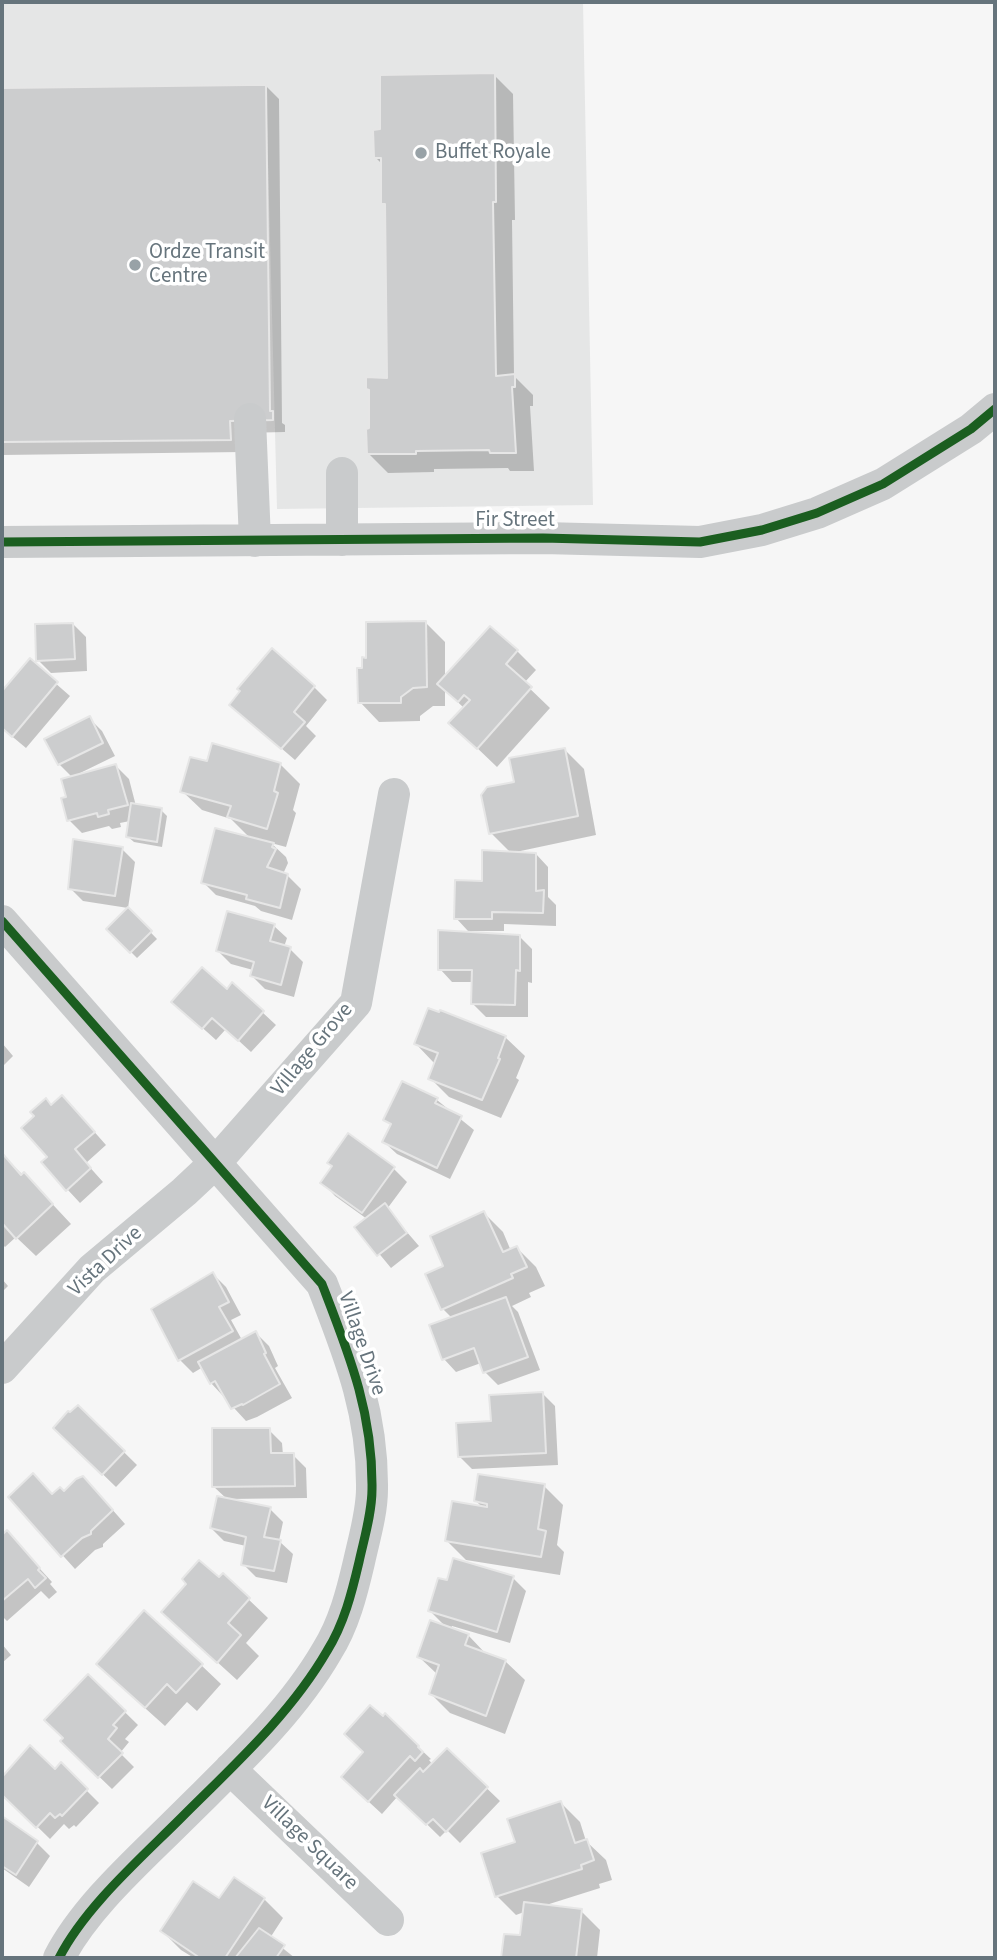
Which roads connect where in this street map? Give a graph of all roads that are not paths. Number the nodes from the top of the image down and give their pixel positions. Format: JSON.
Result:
{"nodes":[{"id":1,"x":995,"y":409,"type":"edge"},
{"id":2,"x":250,"y":419,"type":"dead end"},
{"id":3,"x":342,"y":473,"type":"dead end"},
{"id":4,"x":342,"y":540,"type":"junction"},
{"id":5,"x":255,"y":541,"type":"junction"},
{"id":6,"x":2,"y":542,"type":"edge"},
{"id":7,"x":394,"y":794,"type":"dead end"},
{"id":8,"x":2,"y":922,"type":"edge"},
{"id":9,"x":216,"y":1162,"type":"junction"},
{"id":10,"x":2,"y":1368,"type":"edge"},
{"id":11,"x":230,"y":1769,"type":"junction"},
{"id":12,"x":388,"y":1920,"type":"dead end"},
{"id":13,"x":60,"y":1958,"type":"edge"}],
"edges":[{"from":1,"to":4,"type":"street","name":"Fir Street"},
{"from":2,"to":5,"type":"street"},
{"from":3,"to":4,"type":"street"},
{"from":4,"to":5,"type":"street","name":"Fir Street"},
{"from":5,"to":6,"type":"street","name":"Fir Street"},
{"from":7,"to":9,"type":"street","name":"Village Grove"},
{"from":8,"to":9,"type":"street","name":"Village Drive"},
{"from":9,"to":10,"type":"street","name":"Vista Drive"},
{"from":9,"to":11,"type":"street","name":"Village Drive"},
{"from":11,"to":12,"type":"street","name":"Village Square"},
{"from":11,"to":13,"type":"street","name":"Village Drive"}]}
